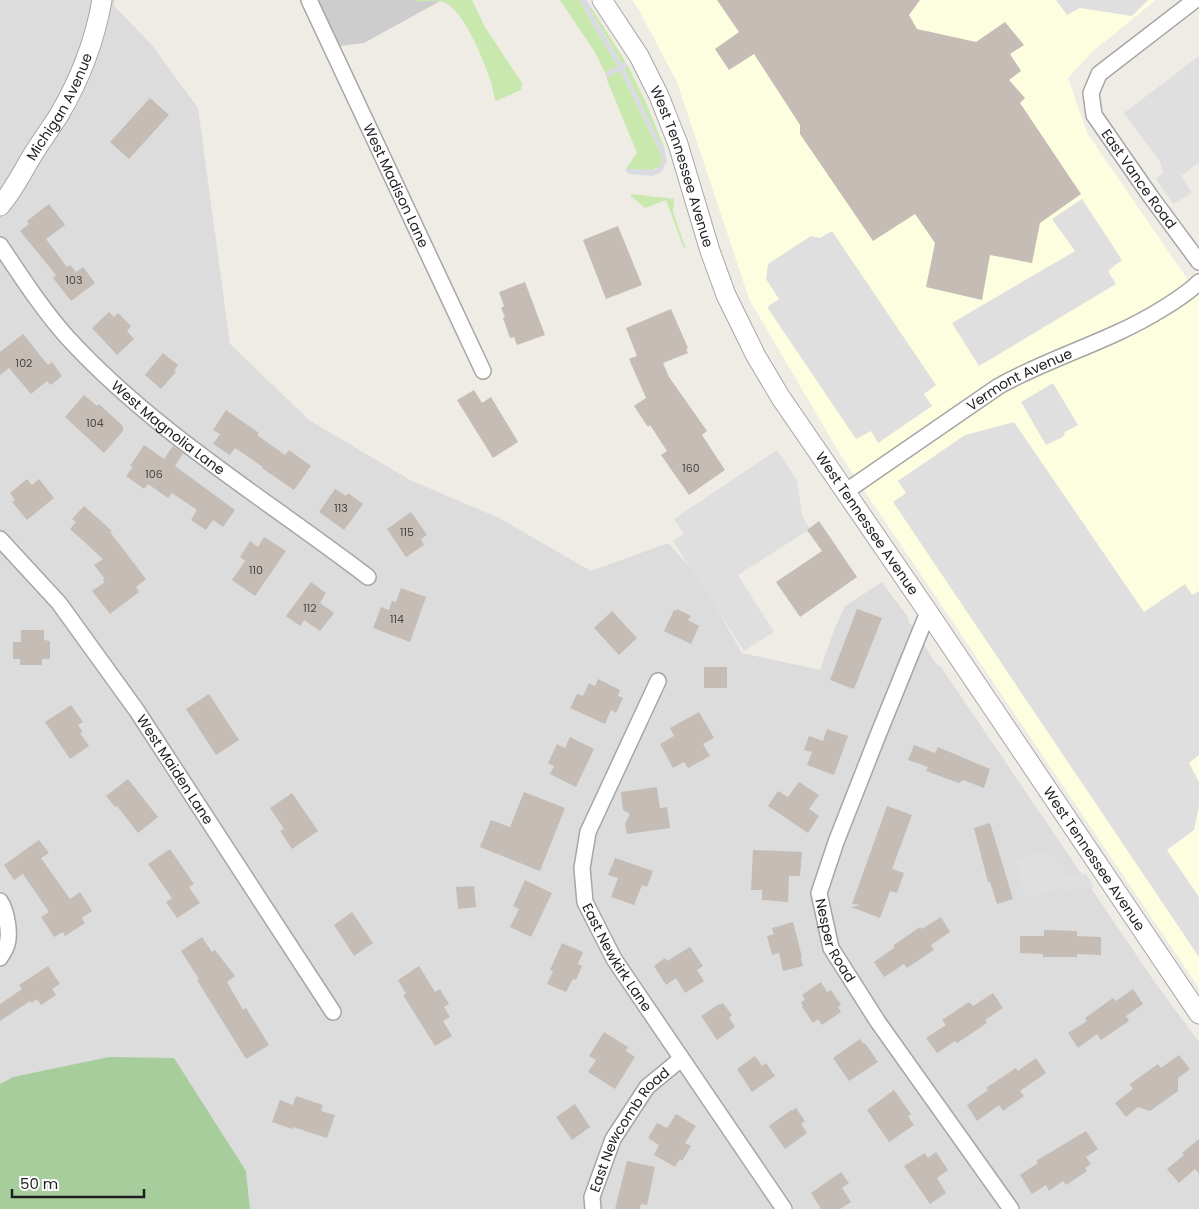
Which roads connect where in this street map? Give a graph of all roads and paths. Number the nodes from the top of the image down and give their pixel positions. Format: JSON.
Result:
{"nodes":[{"id":1,"x":102,"y":0,"type":"edge"},
{"id":2,"x":309,"y":0,"type":"edge"},
{"id":3,"x":602,"y":0,"type":"edge"},
{"id":4,"x":1195,"y":0,"type":"edge"},
{"id":5,"x":0,"y":206,"type":"edge"},
{"id":6,"x":0,"y":245,"type":"edge"},
{"id":7,"x":1199,"y":262,"type":"edge"},
{"id":8,"x":1199,"y":282,"type":"edge"},
{"id":9,"x":483,"y":371,"type":"dead end"},
{"id":10,"x":845,"y":492,"type":"junction"},
{"id":11,"x":0,"y":539,"type":"edge"},
{"id":12,"x":368,"y":577,"type":"dead end"},
{"id":13,"x":928,"y":612,"type":"junction"},
{"id":14,"x":658,"y":682,"type":"dead end"},
{"id":15,"x":0,"y":901,"type":"edge"},
{"id":16,"x":0,"y":958,"type":"edge"},
{"id":17,"x":333,"y":1012,"type":"dead end"},
{"id":18,"x":1199,"y":1014,"type":"edge"},
{"id":19,"x":681,"y":1059,"type":"junction"},
{"id":20,"x":593,"y":1209,"type":"edge"},
{"id":21,"x":784,"y":1209,"type":"edge"},
{"id":22,"x":1011,"y":1209,"type":"edge"}],
"edges":[{"from":1,"to":5,"type":"street","name":"Michigan Avenue"},
{"from":2,"to":9,"type":"street","name":"West Madison Lane"},
{"from":3,"to":10,"type":"street","name":"West Tennessee Avenue"},
{"from":4,"to":7,"type":"street","name":"East Vance Road"},
{"from":6,"to":12,"type":"street","name":"West Magnolia Lane"},
{"from":8,"to":10,"type":"street","name":"Vermont Avenue"},
{"from":10,"to":13,"type":"street","name":"West Tennessee Avenue"},
{"from":11,"to":17,"type":"street","name":"West Maiden Lane"},
{"from":13,"to":18,"type":"street","name":"West Tennessee Avenue"},
{"from":13,"to":22,"type":"street","name":"Nesper Road"},
{"from":14,"to":19,"type":"street","name":"East Newkirk Lane"},
{"from":15,"to":16,"type":"street"},
{"from":19,"to":20,"type":"street","name":"East Newcomb Road"},
{"from":19,"to":21,"type":"street","name":"East Newkirk Lane"}]}
